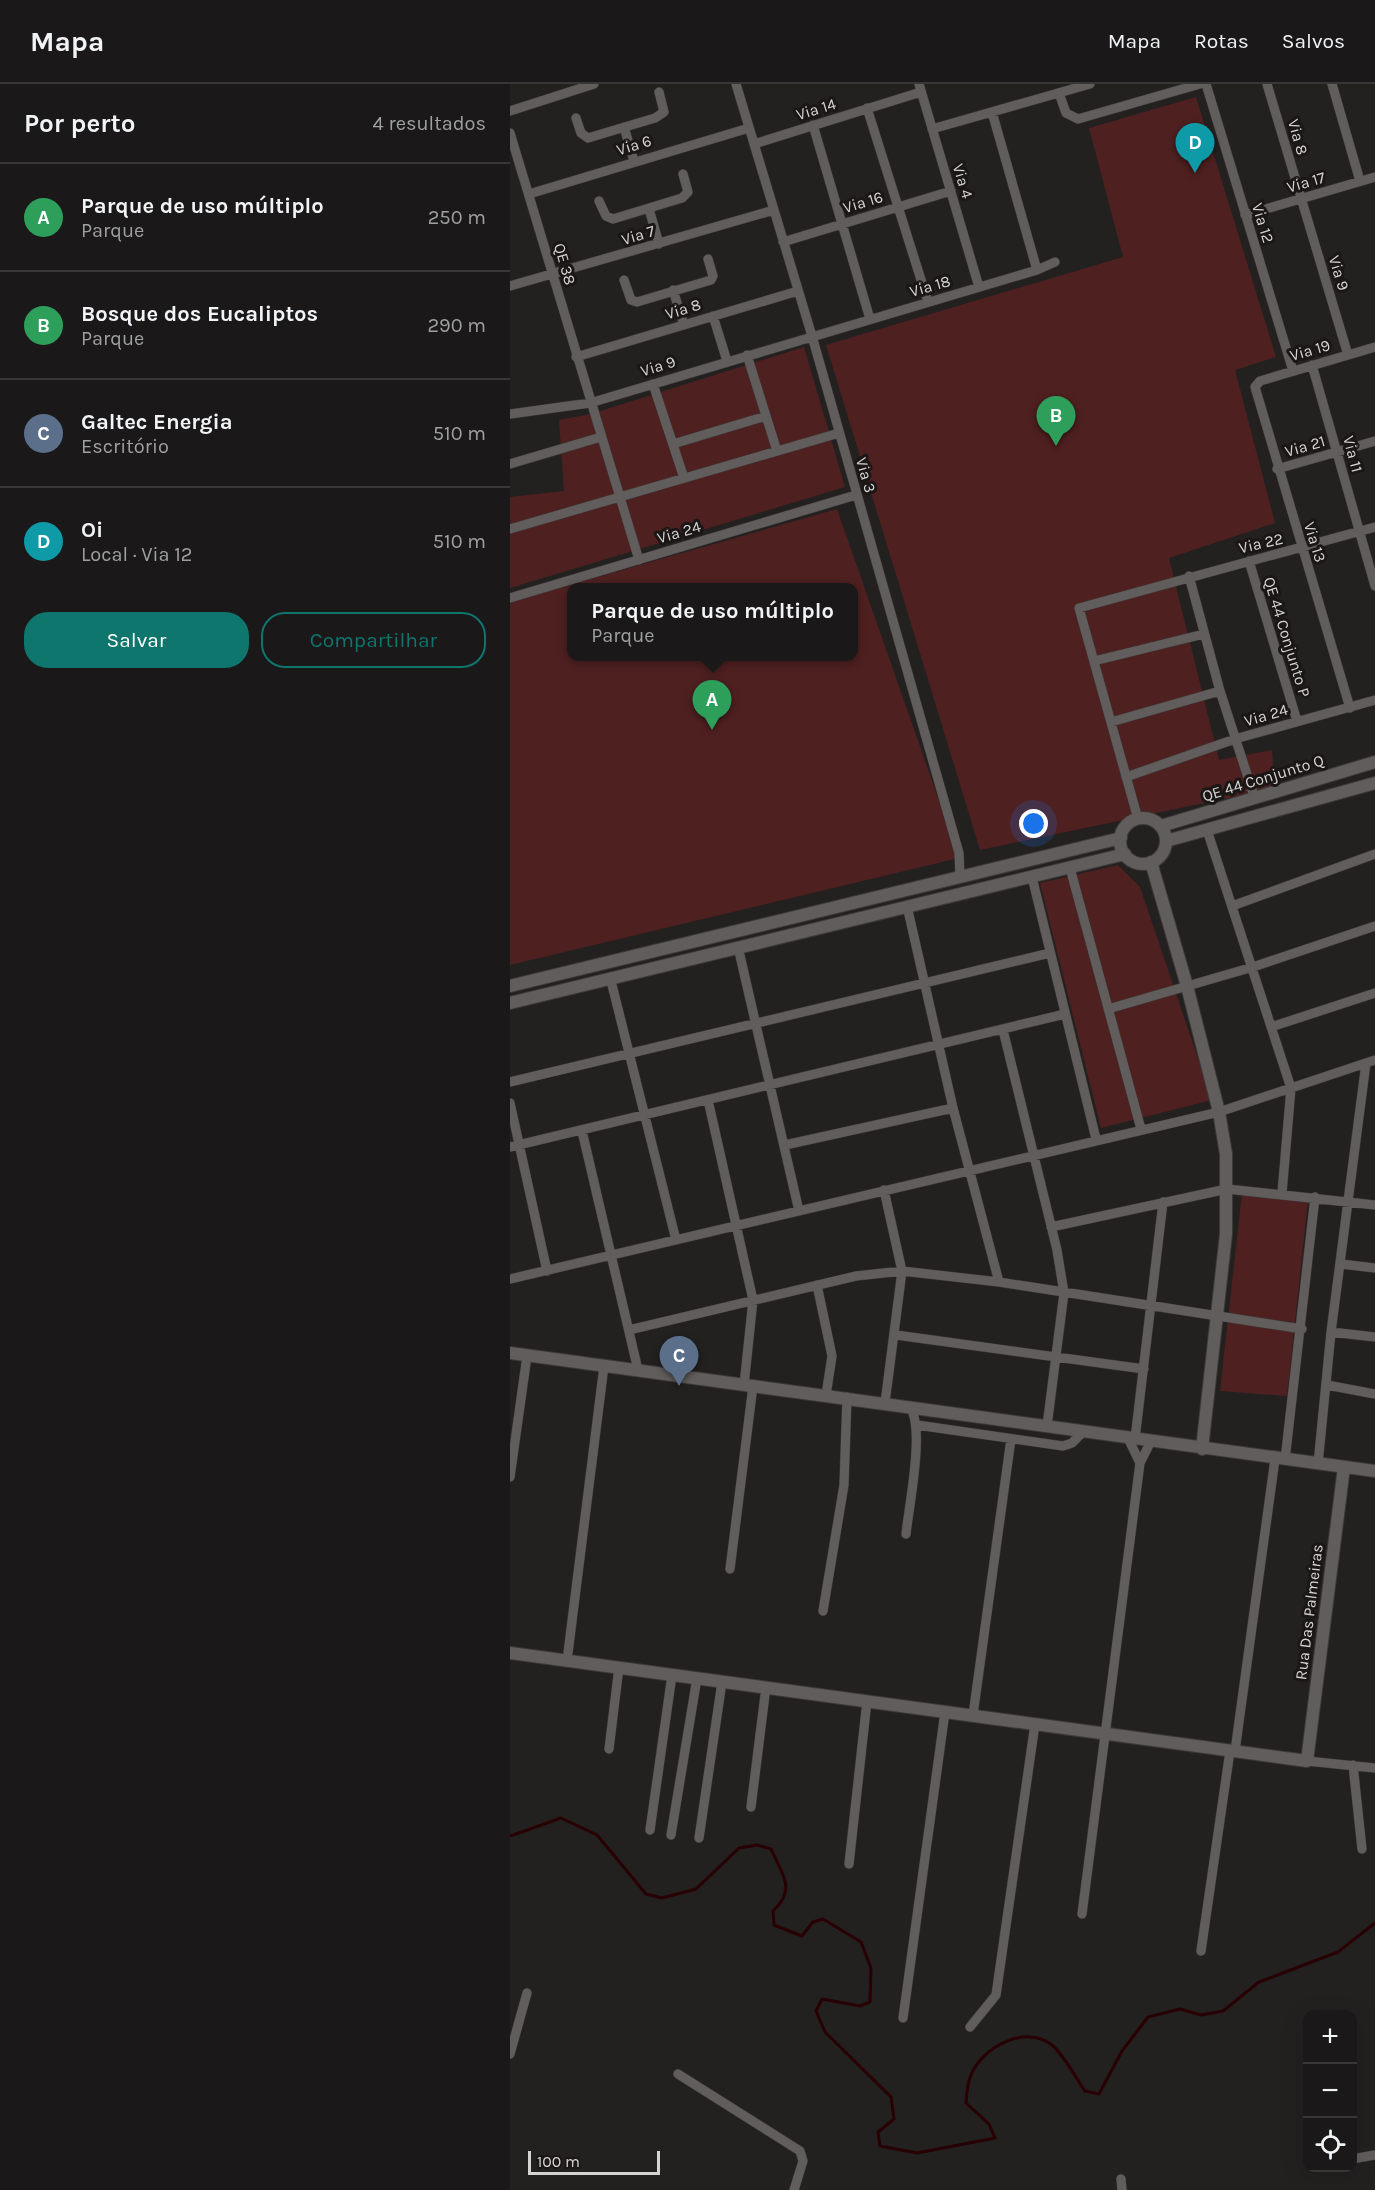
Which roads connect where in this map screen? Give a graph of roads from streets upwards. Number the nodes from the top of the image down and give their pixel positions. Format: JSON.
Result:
{"nodes":[{"id":1,"x":594,"y":84,"type":"edge"},
{"id":2,"x":738,"y":84,"type":"edge"},
{"id":3,"x":1090,"y":84,"type":"edge"},
{"id":4,"x":1200,"y":84,"type":"edge"},
{"id":5,"x":1206,"y":84,"type":"edge"},
{"id":6,"x":1267,"y":84,"type":"edge"},
{"id":7,"x":1332,"y":84,"type":"edge"},
{"id":8,"x":920,"y":88,"type":"edge"},
{"id":9,"x":659,"y":92,"type":"dead end"},
{"id":10,"x":1059,"y":93,"type":"junction"},
{"id":11,"x":867,"y":108,"type":"junction"},
{"id":12,"x":510,"y":111,"type":"edge"},
{"id":13,"x":992,"y":112,"type":"junction"},
{"id":14,"x":576,"y":118,"type":"dead end"},
{"id":15,"x":813,"y":125,"type":"junction"},
{"id":16,"x":624,"y":127,"type":"junction"},
{"id":17,"x":749,"y":128,"type":"junction"},
{"id":18,"x":932,"y":129,"type":"junction"},
{"id":19,"x":510,"y":133,"type":"edge"},
{"id":20,"x":512,"y":144,"type":"edge"},
{"id":21,"x":754,"y":144,"type":"junction"},
{"id":22,"x":634,"y":161,"type":"junction"},
{"id":23,"x":683,"y":174,"type":"dead end"},
{"id":24,"x":1375,"y":177,"type":"edge"},
{"id":25,"x":1360,"y":181,"type":"junction"},
{"id":26,"x":951,"y":191,"type":"junction"},
{"id":27,"x":529,"y":194,"type":"junction"},
{"id":28,"x":1301,"y":199,"type":"junction"},
{"id":29,"x":599,"y":201,"type":"dead end"},
{"id":30,"x":898,"y":207,"type":"junction"},
{"id":31,"x":649,"y":209,"type":"junction"},
{"id":32,"x":774,"y":210,"type":"junction"},
{"id":33,"x":1245,"y":215,"type":"junction"},
{"id":34,"x":843,"y":224,"type":"junction"},
{"id":35,"x":783,"y":242,"type":"junction"},
{"id":36,"x":659,"y":244,"type":"junction"},
{"id":37,"x":708,"y":259,"type":"dead end"},
{"id":38,"x":1055,"y":262,"type":"dead end"},
{"id":39,"x":1037,"y":270,"type":"junction"},
{"id":40,"x":552,"y":276,"type":"junction"},
{"id":41,"x":624,"y":280,"type":"dead end"},
{"id":42,"x":510,"y":286,"type":"edge"},
{"id":43,"x":979,"y":287,"type":"junction"},
{"id":44,"x":673,"y":290,"type":"junction"},
{"id":45,"x":798,"y":291,"type":"junction"},
{"id":46,"x":928,"y":302,"type":"junction"},
{"id":47,"x":713,"y":316,"type":"junction"},
{"id":48,"x":870,"y":319,"type":"junction"},
{"id":49,"x":684,"y":325,"type":"junction"},
{"id":50,"x":812,"y":336,"type":"junction"},
{"id":51,"x":1375,"y":347,"type":"edge"},
{"id":52,"x":747,"y":355,"type":"junction"},
{"id":53,"x":1348,"y":355,"type":"junction"},
{"id":54,"x":576,"y":357,"type":"junction"},
{"id":55,"x":727,"y":361,"type":"junction"},
{"id":56,"x":1312,"y":365,"type":"junction"},
{"id":57,"x":1293,"y":371,"type":"junction"},
{"id":58,"x":653,"y":384,"type":"junction"},
{"id":59,"x":1255,"y":384,"type":"joint"},
{"id":60,"x":590,"y":403,"type":"junction"},
{"id":61,"x":510,"y":414,"type":"edge"},
{"id":62,"x":766,"y":416,"type":"junction"},
{"id":63,"x":839,"y":433,"type":"junction"},
{"id":64,"x":601,"y":437,"type":"junction"},
{"id":65,"x":1375,"y":441,"type":"edge"},
{"id":66,"x":673,"y":444,"type":"junction"},
{"id":67,"x":777,"y":451,"type":"junction"},
{"id":68,"x":1337,"y":452,"type":"junction"},
{"id":69,"x":510,"y":464,"type":"edge"},
{"id":70,"x":1277,"y":470,"type":"junction"},
{"id":71,"x":684,"y":478,"type":"junction"},
{"id":72,"x":856,"y":495,"type":"junction"},
{"id":73,"x":620,"y":497,"type":"junction"},
{"id":74,"x":1375,"y":527,"type":"edge"},
{"id":75,"x":510,"y":529,"type":"edge"},
{"id":76,"x":1359,"y":532,"type":"junction"},
{"id":77,"x":1302,"y":549,"type":"junction"},
{"id":78,"x":639,"y":560,"type":"junction"},
{"id":79,"x":1249,"y":561,"type":"junction"},
{"id":80,"x":1189,"y":576,"type":"junction"},
{"id":81,"x":1375,"y":586,"type":"edge"},
{"id":82,"x":510,"y":598,"type":"edge"},
{"id":83,"x":1204,"y":634,"type":"junction"},
{"id":84,"x":1094,"y":661,"type":"junction"},
{"id":85,"x":1220,"y":691,"type":"junction"},
{"id":86,"x":1375,"y":700,"type":"edge"},
{"id":87,"x":1350,"y":708,"type":"junction"},
{"id":88,"x":1111,"y":722,"type":"junction"},
{"id":89,"x":1297,"y":722,"type":"junction"},
{"id":90,"x":1235,"y":739,"type":"junction"},
{"id":91,"x":1375,"y":762,"type":"edge"},
{"id":92,"x":1126,"y":777,"type":"junction"},
{"id":93,"x":1375,"y":783,"type":"edge"},
{"id":94,"x":1255,"y":799,"type":"junction"},
{"id":95,"x":1138,"y":819,"type":"junction"},
{"id":96,"x":1161,"y":826,"type":"junction"},
{"id":97,"x":1207,"y":831,"type":"junction"},
{"id":98,"x":1121,"y":838,"type":"junction"},
{"id":99,"x":1166,"y":841,"type":"junction"},
{"id":100,"x":1125,"y":854,"type":"junction"},
{"id":101,"x":1375,"y":854,"type":"edge"},
{"id":102,"x":1151,"y":862,"type":"junction"},
{"id":103,"x":1070,"y":868,"type":"junction"},
{"id":104,"x":960,"y":876,"type":"junction"},
{"id":105,"x":1032,"y":877,"type":"junction"},
{"id":106,"x":907,"y":906,"type":"junction"},
{"id":107,"x":1232,"y":906,"type":"junction"},
{"id":108,"x":824,"y":910,"type":"junction"},
{"id":109,"x":827,"y":925,"type":"junction"},
{"id":110,"x":1375,"y":926,"type":"edge"},
{"id":111,"x":738,"y":947,"type":"junction"},
{"id":112,"x":1050,"y":953,"type":"junction"},
{"id":113,"x":1252,"y":967,"type":"junction"},
{"id":114,"x":610,"y":977,"type":"junction"},
{"id":115,"x":925,"y":982,"type":"junction"},
{"id":116,"x":510,"y":986,"type":"edge"},
{"id":117,"x":1187,"y":986,"type":"junction"},
{"id":118,"x":1375,"y":993,"type":"edge"},
{"id":119,"x":510,"y":1003,"type":"edge"},
{"id":120,"x":1108,"y":1009,"type":"junction"},
{"id":121,"x":1065,"y":1014,"type":"junction"},
{"id":122,"x":755,"y":1023,"type":"junction"},
{"id":123,"x":1272,"y":1027,"type":"junction"},
{"id":124,"x":1003,"y":1030,"type":"junction"},
{"id":125,"x":939,"y":1046,"type":"junction"},
{"id":126,"x":631,"y":1054,"type":"junction"},
{"id":127,"x":1371,"y":1062,"type":"edge"},
{"id":128,"x":510,"y":1082,"type":"edge"},
{"id":129,"x":772,"y":1085,"type":"junction"},
{"id":130,"x":1291,"y":1088,"type":"junction"},
{"id":131,"x":708,"y":1100,"type":"junction"},
{"id":132,"x":510,"y":1103,"type":"edge"},
{"id":133,"x":953,"y":1108,"type":"junction"},
{"id":134,"x":1219,"y":1112,"type":"junction"},
{"id":135,"x":645,"y":1116,"type":"junction"},
{"id":136,"x":1141,"y":1129,"type":"junction"},
{"id":137,"x":582,"y":1131,"type":"junction"},
{"id":138,"x":1096,"y":1139,"type":"junction"},
{"id":139,"x":520,"y":1145,"type":"junction"},
{"id":140,"x":785,"y":1145,"type":"junction"},
{"id":141,"x":510,"y":1147,"type":"edge"},
{"id":142,"x":1032,"y":1154,"type":"junction"},
{"id":143,"x":969,"y":1170,"type":"junction"},
{"id":144,"x":1227,"y":1189,"type":"junction"},
{"id":145,"x":884,"y":1190,"type":"junction"},
{"id":146,"x":1282,"y":1193,"type":"junction"},
{"id":147,"x":1315,"y":1197,"type":"junction"},
{"id":148,"x":1163,"y":1202,"type":"junction"},
{"id":149,"x":1347,"y":1203,"type":"junction"},
{"id":150,"x":1375,"y":1205,"type":"edge"},
{"id":151,"x":799,"y":1211,"type":"junction"},
{"id":152,"x":737,"y":1225,"type":"junction"},
{"id":153,"x":1051,"y":1227,"type":"junction"},
{"id":154,"x":676,"y":1240,"type":"junction"},
{"id":155,"x":611,"y":1256,"type":"junction"},
{"id":156,"x":1341,"y":1264,"type":"junction"},
{"id":157,"x":1375,"y":1268,"type":"edge"},
{"id":158,"x":547,"y":1271,"type":"junction"},
{"id":159,"x":902,"y":1271,"type":"junction"},
{"id":160,"x":510,"y":1279,"type":"edge"},
{"id":161,"x":999,"y":1282,"type":"junction"},
{"id":162,"x":817,"y":1285,"type":"junction"},
{"id":163,"x":1064,"y":1293,"type":"junction"},
{"id":164,"x":753,"y":1300,"type":"junction"},
{"id":165,"x":1153,"y":1305,"type":"junction"},
{"id":166,"x":1218,"y":1317,"type":"junction"},
{"id":167,"x":1302,"y":1329,"type":"junction"},
{"id":168,"x":629,"y":1330,"type":"junction"},
{"id":169,"x":1331,"y":1332,"type":"junction"},
{"id":170,"x":896,"y":1335,"type":"junction"},
{"id":171,"x":1375,"y":1337,"type":"edge"},
{"id":172,"x":510,"y":1353,"type":"edge"},
{"id":173,"x":527,"y":1356,"type":"junction"},
{"id":174,"x":1057,"y":1357,"type":"junction"},
{"id":175,"x":604,"y":1366,"type":"junction"},
{"id":176,"x":1144,"y":1369,"type":"junction"},
{"id":177,"x":638,"y":1370,"type":"junction"},
{"id":178,"x":749,"y":1385,"type":"junction"},
{"id":179,"x":1327,"y":1385,"type":"junction"},
{"id":180,"x":1375,"y":1394,"type":"edge"},
{"id":181,"x":826,"y":1395,"type":"junction"},
{"id":182,"x":847,"y":1397,"type":"junction"},
{"id":183,"x":885,"y":1403,"type":"junction"},
{"id":184,"x":910,"y":1407,"type":"junction"},
{"id":185,"x":917,"y":1425,"type":"junction"},
{"id":186,"x":1047,"y":1426,"type":"junction"},
{"id":187,"x":1083,"y":1432,"type":"junction"},
{"id":188,"x":1011,"y":1439,"type":"junction"},
{"id":189,"x":1132,"y":1439,"type":"junction"},
{"id":190,"x":1150,"y":1441,"type":"junction"},
{"id":191,"x":1202,"y":1449,"type":"junction"},
{"id":192,"x":1280,"y":1459,"type":"junction"},
{"id":193,"x":1140,"y":1463,"type":"junction"},
{"id":194,"x":1318,"y":1464,"type":"junction"},
{"id":195,"x":1344,"y":1467,"type":"junction"},
{"id":196,"x":1375,"y":1471,"type":"edge"},
{"id":197,"x":510,"y":1477,"type":"edge"},
{"id":198,"x":906,"y":1534,"type":"dead end"},
{"id":199,"x":730,"y":1569,"type":"dead end"},
{"id":200,"x":823,"y":1611,"type":"dead end"},
{"id":201,"x":510,"y":1653,"type":"edge"},
{"id":202,"x":568,"y":1653,"type":"dead end"},
{"id":203,"x":619,"y":1667,"type":"junction"},
{"id":204,"x":672,"y":1675,"type":"junction"},
{"id":205,"x":697,"y":1678,"type":"junction"},
{"id":206,"x":722,"y":1682,"type":"junction"},
{"id":207,"x":766,"y":1688,"type":"junction"},
{"id":208,"x":867,"y":1701,"type":"junction"},
{"id":209,"x":945,"y":1712,"type":"junction"},
{"id":210,"x":973,"y":1715,"type":"junction"},
{"id":211,"x":1035,"y":1724,"type":"junction"},
{"id":212,"x":1105,"y":1734,"type":"junction"},
{"id":213,"x":609,"y":1749,"type":"dead end"},
{"id":214,"x":1232,"y":1751,"type":"junction"},
{"id":215,"x":1307,"y":1761,"type":"junction"},
{"id":216,"x":1353,"y":1765,"type":"junction"},
{"id":217,"x":1375,"y":1768,"type":"edge"},
{"id":218,"x":752,"y":1807,"type":"dead end"},
{"id":219,"x":650,"y":1830,"type":"dead end"},
{"id":220,"x":671,"y":1835,"type":"dead end"},
{"id":221,"x":699,"y":1838,"type":"dead end"},
{"id":222,"x":1362,"y":1849,"type":"dead end"},
{"id":223,"x":849,"y":1864,"type":"dead end"},
{"id":224,"x":1082,"y":1914,"type":"dead end"},
{"id":225,"x":1201,"y":1951,"type":"dead end"},
{"id":226,"x":527,"y":1993,"type":"dead end"},
{"id":227,"x":903,"y":2018,"type":"dead end"},
{"id":228,"x":970,"y":2027,"type":"dead end"},
{"id":229,"x":510,"y":2054,"type":"edge"},
{"id":230,"x":678,"y":2074,"type":"dead end"},
{"id":231,"x":1375,"y":2155,"type":"edge"},
{"id":232,"x":1357,"y":2158,"type":"edge"},
{"id":233,"x":1121,"y":2179,"type":"dead end"},
{"id":234,"x":794,"y":2190,"type":"edge"},
{"id":235,"x":1122,"y":2190,"type":"edge"}],
"edges":[{"from":1,"to":12,"type":"street"},
{"from":2,"to":17,"type":"street","name":"Via 3"},
{"from":3,"to":10,"type":"street"},
{"from":4,"to":10,"type":"street"},
{"from":5,"to":33,"type":"street","name":"Via 12"},
{"from":6,"to":28,"type":"street","name":"Via 8"},
{"from":7,"to":25,"type":"street"},
{"from":8,"to":11,"type":"street","name":"Via 14"},
{"from":8,"to":18,"type":"street","name":"Via 4"},
{"from":9,"to":16,"type":"street"},
{"from":10,"to":13,"type":"street"},
{"from":11,"to":15,"type":"street","name":"Via 14"},
{"from":11,"to":30,"type":"street"},
{"from":13,"to":18,"type":"street"},
{"from":13,"to":39,"type":"street"},
{"from":14,"to":16,"type":"street"},
{"from":15,"to":21,"type":"street","name":"Via 14"},
{"from":15,"to":34,"type":"street"},
{"from":16,"to":22,"type":"street"},
{"from":17,"to":21,"type":"street","name":"Via 3"},
{"from":17,"to":22,"type":"street","name":"Via 6"},
{"from":18,"to":26,"type":"street","name":"Via 4"},
{"from":19,"to":20,"type":"street","name":"QE 38"},
{"from":20,"to":27,"type":"street","name":"QE 38"},
{"from":21,"to":32,"type":"street","name":"Via 3"},
{"from":22,"to":27,"type":"street","name":"Via 6"},
{"from":23,"to":31,"type":"street"},
{"from":24,"to":25,"type":"street","name":"Via 17"},
{"from":25,"to":28,"type":"street","name":"Via 17"},
{"from":26,"to":30,"type":"street","name":"Via 16"},
{"from":26,"to":43,"type":"street","name":"Via 4"},
{"from":27,"to":40,"type":"street","name":"QE 38"},
{"from":28,"to":33,"type":"street","name":"Via 17"},
{"from":28,"to":53,"type":"street","name":"Via 9"},
{"from":29,"to":31,"type":"street"},
{"from":30,"to":34,"type":"street","name":"Via 16"},
{"from":30,"to":46,"type":"street"},
{"from":31,"to":36,"type":"street"},
{"from":32,"to":35,"type":"street","name":"Via 3"},
{"from":32,"to":36,"type":"street","name":"Via 7"},
{"from":33,"to":57,"type":"street","name":"Via 12"},
{"from":34,"to":35,"type":"street","name":"Via 16"},
{"from":34,"to":48,"type":"street"},
{"from":35,"to":45,"type":"street","name":"Via 3"},
{"from":36,"to":40,"type":"street","name":"Via 7"},
{"from":37,"to":44,"type":"street"},
{"from":38,"to":39,"type":"street","name":"Via 18"},
{"from":39,"to":43,"type":"street","name":"Via 18"},
{"from":40,"to":42,"type":"street","name":"Via 7"},
{"from":40,"to":54,"type":"street","name":"QE 38"},
{"from":41,"to":44,"type":"street"},
{"from":43,"to":46,"type":"street","name":"Via 18"},
{"from":44,"to":49,"type":"street"},
{"from":45,"to":47,"type":"street","name":"Via 8"},
{"from":45,"to":50,"type":"street","name":"Via 3"},
{"from":46,"to":48,"type":"street","name":"Via 18"},
{"from":47,"to":49,"type":"street","name":"Via 8"},
{"from":47,"to":55,"type":"street"},
{"from":48,"to":50,"type":"street","name":"Via 18"},
{"from":49,"to":54,"type":"street","name":"Via 8"},
{"from":50,"to":52,"type":"street","name":"Via 9"},
{"from":50,"to":63,"type":"street","name":"Via 3"},
{"from":51,"to":53,"type":"street","name":"Via 19"},
{"from":52,"to":55,"type":"street","name":"Via 9"},
{"from":52,"to":62,"type":"street"},
{"from":53,"to":56,"type":"street","name":"Via 19"},
{"from":54,"to":60,"type":"street","name":"QE 38"},
{"from":55,"to":58,"type":"street","name":"Via 9"},
{"from":56,"to":57,"type":"street","name":"Via 19"},
{"from":56,"to":68,"type":"street","name":"Via 11"},
{"from":57,"to":59,"type":"street","name":"Via 19"},
{"from":58,"to":60,"type":"street","name":"Via 9"},
{"from":58,"to":66,"type":"street"},
{"from":59,"to":70,"type":"street","name":"Via 13"},
{"from":60,"to":61,"type":"street","name":"Via 9"},
{"from":60,"to":64,"type":"street","name":"QE 38"},
{"from":62,"to":66,"type":"street"},
{"from":62,"to":67,"type":"street"},
{"from":63,"to":67,"type":"street"},
{"from":63,"to":72,"type":"street","name":"Via 3"},
{"from":64,"to":69,"type":"street"},
{"from":64,"to":73,"type":"street","name":"QE 38"},
{"from":65,"to":68,"type":"street","name":"Via 21"},
{"from":66,"to":71,"type":"street"},
{"from":67,"to":71,"type":"street"},
{"from":68,"to":70,"type":"street","name":"Via 21"},
{"from":68,"to":76,"type":"street","name":"Via 11"},
{"from":70,"to":77,"type":"street","name":"Via 13"},
{"from":71,"to":73,"type":"street"},
{"from":72,"to":78,"type":"street","name":"Via 24"},
{"from":72,"to":104,"type":"street","name":"Via 3"},
{"from":73,"to":75,"type":"street"},
{"from":73,"to":78,"type":"street","name":"QE 38"},
{"from":74,"to":76,"type":"street","name":"Via 22"},
{"from":76,"to":77,"type":"street","name":"Via 22"},
{"from":76,"to":81,"type":"street","name":"Via 11"},
{"from":77,"to":79,"type":"street","name":"Via 22"},
{"from":77,"to":87,"type":"street","name":"Via 13"},
{"from":78,"to":82,"type":"street","name":"Via 24"},
{"from":79,"to":80,"type":"street","name":"Via 22"},
{"from":79,"to":89,"type":"street","name":"QE 44 Conjunto P"},
{"from":80,"to":83,"type":"street"},
{"from":80,"to":84,"type":"street","name":"Via 22"},
{"from":83,"to":84,"type":"street"},
{"from":83,"to":85,"type":"street"},
{"from":84,"to":88,"type":"street"},
{"from":85,"to":88,"type":"street"},
{"from":85,"to":90,"type":"street"},
{"from":86,"to":87,"type":"street","name":"Via 24"},
{"from":87,"to":89,"type":"street","name":"Via 24"},
{"from":88,"to":92,"type":"street"},
{"from":89,"to":90,"type":"street","name":"Via 24"},
{"from":90,"to":92,"type":"street","name":"Via 24"},
{"from":90,"to":94,"type":"street"},
{"from":91,"to":94,"type":"street","name":"QE 44 Conjunto Q"},
{"from":92,"to":95,"type":"street"},
{"from":93,"to":97,"type":"street","name":"QE 44 Conjunto Q"},
{"from":94,"to":96,"type":"street","name":"QE 44 Conjunto Q"},
{"from":95,"to":96,"type":"street"},
{"from":95,"to":98,"type":"street"},
{"from":96,"to":99,"type":"street"},
{"from":97,"to":99,"type":"street","name":"QE 44 Conjunto Q"},
{"from":97,"to":107,"type":"street"},
{"from":98,"to":100,"type":"street"},
{"from":98,"to":104,"type":"street"},
{"from":99,"to":102,"type":"street"},
{"from":100,"to":102,"type":"street"},
{"from":100,"to":103,"type":"street"},
{"from":101,"to":107,"type":"street"},
{"from":102,"to":117,"type":"street"},
{"from":103,"to":105,"type":"street"},
{"from":103,"to":120,"type":"street"},
{"from":104,"to":108,"type":"street"},
{"from":105,"to":106,"type":"street"},
{"from":105,"to":112,"type":"street"},
{"from":106,"to":109,"type":"street"},
{"from":106,"to":115,"type":"street"},
{"from":107,"to":113,"type":"street"},
{"from":108,"to":109,"type":"street"},
{"from":108,"to":116,"type":"street"},
{"from":109,"to":111,"type":"street"},
{"from":110,"to":113,"type":"street"},
{"from":111,"to":114,"type":"street"},
{"from":111,"to":122,"type":"street"},
{"from":112,"to":115,"type":"street"},
{"from":112,"to":121,"type":"street"},
{"from":113,"to":117,"type":"street"},
{"from":113,"to":123,"type":"street"},
{"from":114,"to":119,"type":"street"},
{"from":114,"to":126,"type":"street"},
{"from":115,"to":122,"type":"street"},
{"from":115,"to":125,"type":"street"},
{"from":117,"to":120,"type":"street"},
{"from":117,"to":134,"type":"street"},
{"from":118,"to":123,"type":"street"},
{"from":120,"to":136,"type":"street"},
{"from":121,"to":124,"type":"street"},
{"from":121,"to":138,"type":"street"},
{"from":122,"to":126,"type":"street"},
{"from":122,"to":129,"type":"street"},
{"from":123,"to":130,"type":"street"},
{"from":124,"to":125,"type":"street"},
{"from":124,"to":142,"type":"street"},
{"from":125,"to":129,"type":"street"},
{"from":125,"to":133,"type":"street"},
{"from":126,"to":128,"type":"street"},
{"from":126,"to":135,"type":"street"},
{"from":127,"to":130,"type":"street"},
{"from":127,"to":149,"type":"street"},
{"from":129,"to":131,"type":"street"},
{"from":129,"to":140,"type":"street"},
{"from":130,"to":134,"type":"street"},
{"from":130,"to":146,"type":"street"},
{"from":131,"to":135,"type":"street"},
{"from":131,"to":152,"type":"street"},
{"from":132,"to":139,"type":"street"},
{"from":133,"to":140,"type":"street"},
{"from":133,"to":143,"type":"street"},
{"from":134,"to":136,"type":"street"},
{"from":134,"to":144,"type":"street"},
{"from":135,"to":137,"type":"street"},
{"from":135,"to":154,"type":"street"},
{"from":136,"to":138,"type":"street"},
{"from":137,"to":139,"type":"street"},
{"from":137,"to":155,"type":"street"},
{"from":138,"to":142,"type":"street"},
{"from":139,"to":141,"type":"street"},
{"from":139,"to":158,"type":"street"},
{"from":140,"to":151,"type":"street"},
{"from":142,"to":143,"type":"street"},
{"from":142,"to":153,"type":"street"},
{"from":143,"to":145,"type":"street"},
{"from":143,"to":161,"type":"street"},
{"from":144,"to":146,"type":"street"},
{"from":144,"to":148,"type":"street"},
{"from":144,"to":166,"type":"street"},
{"from":145,"to":151,"type":"street"},
{"from":145,"to":159,"type":"street"},
{"from":146,"to":147,"type":"street"},
{"from":147,"to":149,"type":"street"},
{"from":147,"to":167,"type":"street"},
{"from":148,"to":153,"type":"street"},
{"from":148,"to":165,"type":"street"},
{"from":149,"to":150,"type":"street"},
{"from":149,"to":156,"type":"street"},
{"from":151,"to":152,"type":"street"},
{"from":152,"to":154,"type":"street"},
{"from":152,"to":164,"type":"street"},
{"from":153,"to":163,"type":"street"},
{"from":154,"to":155,"type":"street"},
{"from":155,"to":158,"type":"street"},
{"from":155,"to":168,"type":"street"},
{"from":156,"to":157,"type":"street"},
{"from":156,"to":169,"type":"street"},
{"from":158,"to":160,"type":"street"},
{"from":159,"to":161,"type":"street"},
{"from":159,"to":162,"type":"street"},
{"from":159,"to":170,"type":"street"},
{"from":161,"to":163,"type":"street"},
{"from":162,"to":164,"type":"street"},
{"from":162,"to":181,"type":"street"},
{"from":163,"to":165,"type":"street"},
{"from":163,"to":174,"type":"street"},
{"from":164,"to":168,"type":"street"},
{"from":164,"to":178,"type":"street"},
{"from":165,"to":166,"type":"street"},
{"from":165,"to":176,"type":"street"},
{"from":166,"to":167,"type":"street"},
{"from":166,"to":191,"type":"street"},
{"from":167,"to":192,"type":"street"},
{"from":168,"to":177,"type":"street"},
{"from":169,"to":171,"type":"street"},
{"from":169,"to":179,"type":"street"},
{"from":170,"to":174,"type":"street"},
{"from":170,"to":183,"type":"street"},
{"from":172,"to":173,"type":"street"},
{"from":173,"to":175,"type":"street"},
{"from":173,"to":197,"type":"street"},
{"from":174,"to":176,"type":"street"},
{"from":174,"to":186,"type":"street"},
{"from":175,"to":177,"type":"street"},
{"from":175,"to":202,"type":"street"},
{"from":176,"to":189,"type":"street"},
{"from":177,"to":178,"type":"street"},
{"from":178,"to":181,"type":"street"},
{"from":178,"to":199,"type":"street"},
{"from":179,"to":180,"type":"street"},
{"from":179,"to":194,"type":"street"},
{"from":181,"to":182,"type":"street"},
{"from":182,"to":183,"type":"street"},
{"from":182,"to":200,"type":"street"},
{"from":183,"to":184,"type":"street"},
{"from":184,"to":185,"type":"street"},
{"from":184,"to":186,"type":"street"},
{"from":185,"to":188,"type":"street"},
{"from":185,"to":198,"type":"street"},
{"from":186,"to":187,"type":"street"},
{"from":187,"to":188,"type":"street"},
{"from":187,"to":189,"type":"street"},
{"from":188,"to":210,"type":"street"},
{"from":189,"to":190,"type":"street"},
{"from":189,"to":193,"type":"street"},
{"from":190,"to":191,"type":"street"},
{"from":190,"to":193,"type":"street"},
{"from":191,"to":192,"type":"street"},
{"from":192,"to":194,"type":"street"},
{"from":192,"to":214,"type":"street"},
{"from":193,"to":212,"type":"street"},
{"from":194,"to":195,"type":"street"},
{"from":195,"to":196,"type":"street"},
{"from":195,"to":215,"type":"street","name":"Rua Das Palmeiras"},
{"from":201,"to":203,"type":"street"},
{"from":203,"to":204,"type":"street"},
{"from":203,"to":213,"type":"street"},
{"from":204,"to":205,"type":"street"},
{"from":204,"to":219,"type":"street"},
{"from":205,"to":206,"type":"street"},
{"from":205,"to":220,"type":"street"},
{"from":206,"to":207,"type":"street"},
{"from":206,"to":221,"type":"street"},
{"from":207,"to":208,"type":"street"},
{"from":207,"to":218,"type":"street"},
{"from":208,"to":209,"type":"street"},
{"from":208,"to":223,"type":"street"},
{"from":209,"to":210,"type":"street"},
{"from":209,"to":227,"type":"street"},
{"from":210,"to":211,"type":"street"},
{"from":211,"to":212,"type":"street"},
{"from":211,"to":228,"type":"street"},
{"from":212,"to":214,"type":"street"},
{"from":212,"to":224,"type":"street"},
{"from":214,"to":215,"type":"street"},
{"from":214,"to":225,"type":"street"},
{"from":215,"to":216,"type":"street"},
{"from":216,"to":217,"type":"street"},
{"from":216,"to":222,"type":"street"},
{"from":226,"to":229,"type":"street"},
{"from":230,"to":234,"type":"street"},
{"from":231,"to":232,"type":"street"},
{"from":233,"to":235,"type":"street"}]}
